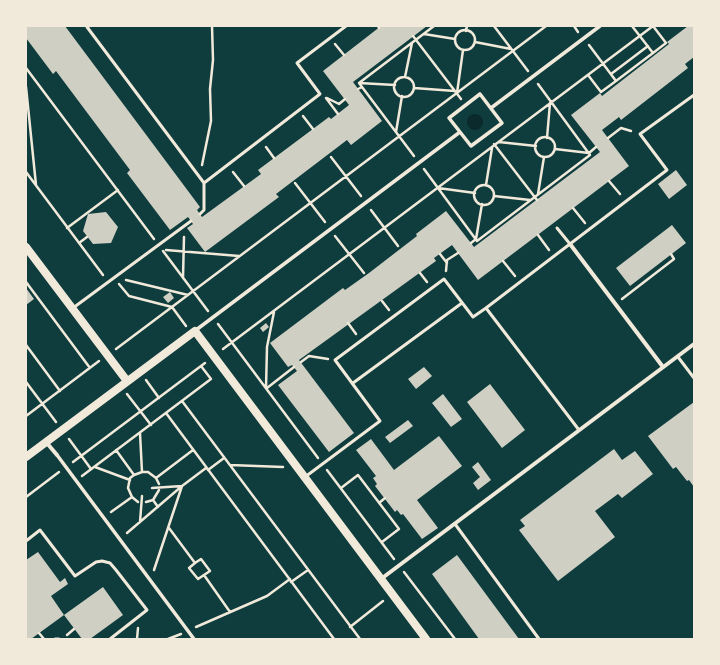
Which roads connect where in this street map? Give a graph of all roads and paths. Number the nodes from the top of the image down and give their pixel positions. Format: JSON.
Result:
{"nodes":[{"id":1,"x":89,"y":26,"type":"edge"},
{"id":2,"x":212,"y":26,"type":"edge"},
{"id":3,"x":346,"y":26,"type":"edge"},
{"id":4,"x":466,"y":26,"type":"edge"},
{"id":5,"x":494,"y":26,"type":"edge"},
{"id":6,"x":546,"y":26,"type":"edge"},
{"id":7,"x":574,"y":26,"type":"edge"},
{"id":8,"x":600,"y":26,"type":"edge"},
{"id":9,"x":632,"y":26,"type":"edge"},
{"id":10,"x":653,"y":26,"type":"edge"},
{"id":11,"x":466,"y":31,"type":"junction"},
{"id":12,"x":424,"y":34,"type":"dead end"},
{"id":13,"x":413,"y":36,"type":"dead end"},
{"id":14,"x":640,"y":36,"type":"junction"},
{"id":15,"x":331,"y":38,"type":"junction"},
{"id":16,"x":584,"y":38,"type":"junction"},
{"id":17,"x":455,"y":39,"type":"junction"},
{"id":18,"x":475,"y":42,"type":"junction"},
{"id":19,"x":412,"y":43,"type":"dead end"},
{"id":20,"x":648,"y":46,"type":"junction"},
{"id":21,"x":463,"y":50,"type":"junction"},
{"id":22,"x":512,"y":50,"type":"junction"},
{"id":23,"x":653,"y":53,"type":"junction"},
{"id":24,"x":344,"y":55,"type":"dead end"},
{"id":25,"x":603,"y":64,"type":"junction"},
{"id":26,"x":26,"y":68,"type":"edge"},
{"id":27,"x":611,"y":74,"type":"junction"},
{"id":28,"x":588,"y":75,"type":"junction"},
{"id":29,"x":406,"y":77,"type":"junction"},
{"id":30,"x":532,"y":77,"type":"junction"},
{"id":31,"x":616,"y":81,"type":"junction"},
{"id":32,"x":359,"y":83,"type":"dead end"},
{"id":33,"x":395,"y":85,"type":"junction"},
{"id":34,"x":26,"y":87,"type":"edge"},
{"id":35,"x":362,"y":87,"type":"dead end"},
{"id":36,"x":414,"y":88,"type":"junction"},
{"id":37,"x":358,"y":89,"type":"dead end"},
{"id":38,"x":456,"y":92,"type":"junction"},
{"id":39,"x":320,"y":94,"type":"junction"},
{"id":40,"x":694,"y":94,"type":"edge"},
{"id":41,"x":402,"y":96,"type":"junction"},
{"id":42,"x":325,"y":97,"type":"junction"},
{"id":43,"x":345,"y":99,"type":"dead end"},
{"id":44,"x":551,"y":103,"type":"junction"},
{"id":45,"x":466,"y":105,"type":"junction"},
{"id":46,"x":491,"y":108,"type":"junction"},
{"id":47,"x":299,"y":111,"type":"junction"},
{"id":48,"x":338,"y":114,"type":"dead end"},
{"id":49,"x":313,"y":129,"type":"dead end"},
{"id":50,"x":396,"y":132,"type":"dead end"},
{"id":51,"x":460,"y":132,"type":"junction"},
{"id":52,"x":487,"y":134,"type":"junction"},
{"id":53,"x":640,"y":134,"type":"junction"},
{"id":54,"x":546,"y":138,"type":"junction"},
{"id":55,"x":608,"y":138,"type":"dead end"},
{"id":56,"x":260,"y":140,"type":"junction"},
{"id":57,"x":499,"y":142,"type":"junction"},
{"id":58,"x":494,"y":146,"type":"junction"},
{"id":59,"x":536,"y":146,"type":"junction"},
{"id":60,"x":596,"y":147,"type":"dead end"},
{"id":61,"x":555,"y":149,"type":"junction"},
{"id":62,"x":589,"y":153,"type":"junction"},
{"id":63,"x":544,"y":157,"type":"junction"},
{"id":64,"x":274,"y":158,"type":"dead end"},
{"id":65,"x":228,"y":165,"type":"junction"},
{"id":66,"x":26,"y":172,"type":"edge"},
{"id":67,"x":200,"y":178,"type":"junction"},
{"id":68,"x":609,"y":181,"type":"dead end"},
{"id":69,"x":204,"y":183,"type":"junction"},
{"id":70,"x":486,"y":185,"type":"junction"},
{"id":71,"x":36,"y":186,"type":"junction"},
{"id":72,"x":244,"y":186,"type":"dead end"},
{"id":73,"x":438,"y":188,"type":"junction"},
{"id":74,"x":118,"y":190,"type":"junction"},
{"id":75,"x":475,"y":193,"type":"junction"},
{"id":76,"x":494,"y":196,"type":"junction"},
{"id":77,"x":531,"y":200,"type":"dead end"},
{"id":78,"x":536,"y":200,"type":"dead end"},
{"id":79,"x":626,"y":202,"type":"junction"},
{"id":80,"x":482,"y":204,"type":"junction"},
{"id":81,"x":573,"y":208,"type":"dead end"},
{"id":82,"x":200,"y":214,"type":"dead end"},
{"id":83,"x":191,"y":221,"type":"dead end"},
{"id":84,"x":184,"y":226,"type":"junction"},
{"id":85,"x":67,"y":228,"type":"junction"},
{"id":86,"x":557,"y":228,"type":"dead end"},
{"id":87,"x":590,"y":229,"type":"junction"},
{"id":88,"x":538,"y":235,"type":"dead end"},
{"id":89,"x":87,"y":237,"type":"dead end"},
{"id":90,"x":79,"y":243,"type":"junction"},
{"id":91,"x":471,"y":243,"type":"dead end"},
{"id":92,"x":570,"y":244,"type":"junction"},
{"id":93,"x":158,"y":245,"type":"junction"},
{"id":94,"x":26,"y":246,"type":"edge"},
{"id":95,"x":184,"y":251,"type":"junction"},
{"id":96,"x":458,"y":253,"type":"dead end"},
{"id":97,"x":440,"y":254,"type":"dead end"},
{"id":98,"x":671,"y":254,"type":"dead end"},
{"id":99,"x":239,"y":256,"type":"junction"},
{"id":100,"x":554,"y":256,"type":"junction"},
{"id":101,"x":503,"y":261,"type":"dead end"},
{"id":102,"x":447,"y":263,"type":"junction"},
{"id":103,"x":643,"y":276,"type":"dead end"},
{"id":104,"x":114,"y":278,"type":"junction"},
{"id":105,"x":184,"y":278,"type":"junction"},
{"id":106,"x":444,"y":280,"type":"junction"},
{"id":107,"x":647,"y":280,"type":"junction"},
{"id":108,"x":26,"y":282,"type":"edge"},
{"id":109,"x":108,"y":282,"type":"junction"},
{"id":110,"x":519,"y":282,"type":"junction"},
{"id":111,"x":193,"y":291,"type":"junction"},
{"id":112,"x":188,"y":294,"type":"junction"},
{"id":113,"x":462,"y":303,"type":"junction"},
{"id":114,"x":615,"y":304,"type":"junction"},
{"id":115,"x":172,"y":307,"type":"junction"},
{"id":116,"x":72,"y":308,"type":"junction"},
{"id":117,"x":486,"y":308,"type":"junction"},
{"id":118,"x":274,"y":312,"type":"junction"},
{"id":119,"x":213,"y":318,"type":"junction"},
{"id":120,"x":348,"y":323,"type":"dead end"},
{"id":121,"x":193,"y":332,"type":"junction"},
{"id":122,"x":361,"y":341,"type":"junction"},
{"id":123,"x":232,"y":343,"type":"junction"},
{"id":124,"x":694,"y":344,"type":"edge"},
{"id":125,"x":26,"y":345,"type":"edge"},
{"id":126,"x":108,"y":355,"type":"junction"},
{"id":127,"x":214,"y":357,"type":"junction"},
{"id":128,"x":678,"y":357,"type":"junction"},
{"id":129,"x":335,"y":360,"type":"junction"},
{"id":130,"x":301,"y":362,"type":"dead end"},
{"id":131,"x":201,"y":366,"type":"junction"},
{"id":132,"x":294,"y":367,"type":"dead end"},
{"id":133,"x":663,"y":367,"type":"junction"},
{"id":134,"x":90,"y":368,"type":"junction"},
{"id":135,"x":140,"y":372,"type":"junction"},
{"id":136,"x":694,"y":378,"type":"edge"},
{"id":137,"x":124,"y":383,"type":"junction"},
{"id":138,"x":353,"y":383,"type":"junction"},
{"id":139,"x":266,"y":389,"type":"junction"},
{"id":140,"x":60,"y":391,"type":"junction"},
{"id":141,"x":159,"y":398,"type":"junction"},
{"id":142,"x":182,"y":401,"type":"junction"},
{"id":143,"x":141,"y":411,"type":"junction"},
{"id":144,"x":166,"y":413,"type":"junction"},
{"id":145,"x":26,"y":416,"type":"edge"},
{"id":146,"x":151,"y":424,"type":"junction"},
{"id":147,"x":579,"y":430,"type":"junction"},
{"id":148,"x":140,"y":433,"type":"junction"},
{"id":149,"x":46,"y":442,"type":"junction"},
{"id":150,"x":116,"y":450,"type":"junction"},
{"id":151,"x":193,"y":450,"type":"junction"},
{"id":152,"x":57,"y":455,"type":"joint"},
{"id":153,"x":26,"y":457,"type":"edge"},
{"id":154,"x":224,"y":458,"type":"junction"},
{"id":155,"x":322,"y":464,"type":"junction"},
{"id":156,"x":230,"y":465,"type":"junction"},
{"id":157,"x":66,"y":467,"type":"junction"},
{"id":158,"x":94,"y":467,"type":"junction"},
{"id":159,"x":298,"y":468,"type":"junction"},
{"id":160,"x":207,"y":469,"type":"junction"},
{"id":161,"x":142,"y":472,"type":"junction"},
{"id":162,"x":134,"y":475,"type":"junction"},
{"id":163,"x":305,"y":477,"type":"junction"},
{"id":164,"x":156,"y":478,"type":"junction"},
{"id":165,"x":130,"y":480,"type":"junction"},
{"id":166,"x":76,"y":481,"type":"junction"},
{"id":167,"x":159,"y":484,"type":"dead end"},
{"id":168,"x":182,"y":486,"type":"junction"},
{"id":169,"x":152,"y":488,"type":"dead end"},
{"id":170,"x":341,"y":488,"type":"junction"},
{"id":171,"x":159,"y":490,"type":"dead end"},
{"id":172,"x":142,"y":496,"type":"dead end"},
{"id":173,"x":26,"y":497,"type":"edge"},
{"id":174,"x":132,"y":497,"type":"junction"},
{"id":175,"x":385,"y":498,"type":"dead end"},
{"id":176,"x":153,"y":500,"type":"junction"},
{"id":177,"x":138,"y":502,"type":"dead end"},
{"id":178,"x":146,"y":502,"type":"dead end"},
{"id":179,"x":379,"y":503,"type":"junction"},
{"id":180,"x":158,"y":507,"type":"junction"},
{"id":181,"x":104,"y":518,"type":"junction"},
{"id":182,"x":140,"y":522,"type":"junction"},
{"id":183,"x":455,"y":524,"type":"junction"},
{"id":184,"x":169,"y":528,"type":"junction"},
{"id":185,"x":120,"y":540,"type":"junction"},
{"id":186,"x":26,"y":541,"type":"edge"},
{"id":187,"x":382,"y":542,"type":"junction"},
{"id":188,"x":195,"y":563,"type":"junction"},
{"id":189,"x":399,"y":566,"type":"junction"},
{"id":190,"x":308,"y":570,"type":"junction"},
{"id":191,"x":204,"y":575,"type":"junction"},
{"id":192,"x":381,"y":579,"type":"junction"},
{"id":193,"x":150,"y":580,"type":"junction"},
{"id":194,"x":291,"y":580,"type":"junction"},
{"id":195,"x":392,"y":594,"type":"junction"},
{"id":196,"x":230,"y":612,"type":"junction"},
{"id":197,"x":350,"y":627,"type":"junction"},
{"id":198,"x":188,"y":631,"type":"junction"},
{"id":199,"x":39,"y":633,"type":"dead end"},
{"id":200,"x":44,"y":639,"type":"edge"},
{"id":201,"x":55,"y":639,"type":"edge"},
{"id":202,"x":59,"y":639,"type":"edge"},
{"id":203,"x":110,"y":639,"type":"edge"},
{"id":204,"x":168,"y":639,"type":"edge"},
{"id":205,"x":194,"y":639,"type":"edge"},
{"id":206,"x":334,"y":639,"type":"edge"},
{"id":207,"x":360,"y":639,"type":"edge"},
{"id":208,"x":426,"y":639,"type":"edge"},
{"id":209,"x":454,"y":639,"type":"edge"},
{"id":210,"x":540,"y":639,"type":"edge"}],
"edges":[{"from":1,"to":67,"type":"lane"},
{"from":2,"to":67,"type":"path"},
{"from":3,"to":15,"type":"lane"},
{"from":4,"to":11,"type":"path"},
{"from":5,"to":22,"type":"path"},
{"from":6,"to":22,"type":"path"},
{"from":7,"to":16,"type":"path"},
{"from":8,"to":16,"type":"street"},
{"from":9,"to":14,"type":"path"},
{"from":10,"to":14,"type":"path"},
{"from":10,"to":23,"type":"path"},
{"from":11,"to":17,"type":"path"},
{"from":11,"to":18,"type":"path"},
{"from":12,"to":17,"type":"path"},
{"from":13,"to":38,"type":"path"},
{"from":14,"to":20,"type":"path"},
{"from":14,"to":25,"type":"path"},
{"from":15,"to":24,"type":"path"},
{"from":15,"to":39,"type":"lane"},
{"from":16,"to":25,"type":"path"},
{"from":16,"to":30,"type":"street"},
{"from":17,"to":21,"type":"path"},
{"from":18,"to":21,"type":"path"},
{"from":18,"to":22,"type":"path"},
{"from":19,"to":29,"type":"path"},
{"from":20,"to":23,"type":"path"},
{"from":20,"to":27,"type":"path"},
{"from":21,"to":38,"type":"path"},
{"from":22,"to":30,"type":"path"},
{"from":22,"to":38,"type":"path"},
{"from":23,"to":31,"type":"path"},
{"from":25,"to":27,"type":"path"},
{"from":25,"to":28,"type":"path"},
{"from":26,"to":74,"type":"path"},
{"from":27,"to":31,"type":"path"},
{"from":28,"to":31,"type":"path"},
{"from":28,"to":44,"type":"path"},
{"from":29,"to":33,"type":"path"},
{"from":29,"to":36,"type":"path"},
{"from":30,"to":44,"type":"path"},
{"from":30,"to":46,"type":"street"},
{"from":32,"to":33,"type":"path"},
{"from":33,"to":41,"type":"path"},
{"from":34,"to":71,"type":"path"},
{"from":35,"to":37,"type":"path"},
{"from":36,"to":38,"type":"path"},
{"from":36,"to":41,"type":"path"},
{"from":38,"to":45,"type":"path"},
{"from":38,"to":99,"type":"path"},
{"from":39,"to":42,"type":"path"},
{"from":39,"to":47,"type":"lane"},
{"from":40,"to":53,"type":"lane"},
{"from":41,"to":50,"type":"path"},
{"from":42,"to":43,"type":"path"},
{"from":42,"to":48,"type":"path"},
{"from":44,"to":54,"type":"path"},
{"from":44,"to":57,"type":"path"},
{"from":44,"to":62,"type":"path"},
{"from":45,"to":46,"type":"street"},
{"from":45,"to":51,"type":"street"},
{"from":46,"to":52,"type":"street"},
{"from":47,"to":49,"type":"path"},
{"from":47,"to":56,"type":"lane"},
{"from":51,"to":52,"type":"street"},
{"from":51,"to":119,"type":"street"},
{"from":52,"to":58,"type":"path"},
{"from":53,"to":55,"type":"path"},
{"from":53,"to":79,"type":"lane"},
{"from":54,"to":59,"type":"path"},
{"from":54,"to":61,"type":"path"},
{"from":56,"to":64,"type":"path"},
{"from":56,"to":65,"type":"lane"},
{"from":57,"to":58,"type":"path"},
{"from":57,"to":59,"type":"path"},
{"from":58,"to":70,"type":"path"},
{"from":58,"to":73,"type":"path"},
{"from":58,"to":78,"type":"path"},
{"from":59,"to":63,"type":"path"},
{"from":60,"to":62,"type":"path"},
{"from":61,"to":62,"type":"path"},
{"from":61,"to":63,"type":"path"},
{"from":62,"to":63,"type":"path"},
{"from":65,"to":69,"type":"lane"},
{"from":65,"to":72,"type":"path"},
{"from":66,"to":71,"type":"path"},
{"from":67,"to":69,"type":"lane"},
{"from":68,"to":79,"type":"path"},
{"from":69,"to":82,"type":"lane"},
{"from":70,"to":75,"type":"path"},
{"from":70,"to":76,"type":"path"},
{"from":71,"to":85,"type":"path"},
{"from":73,"to":75,"type":"path"},
{"from":73,"to":118,"type":"path"},
{"from":74,"to":85,"type":"path"},
{"from":74,"to":93,"type":"path"},
{"from":75,"to":80,"type":"path"},
{"from":76,"to":77,"type":"path"},
{"from":76,"to":80,"type":"path"},
{"from":79,"to":87,"type":"lane"},
{"from":80,"to":91,"type":"path"},
{"from":81,"to":87,"type":"path"},
{"from":83,"to":84,"type":"lane"},
{"from":84,"to":93,"type":"lane"},
{"from":84,"to":95,"type":"path"},
{"from":85,"to":90,"type":"path"},
{"from":86,"to":92,"type":"lane"},
{"from":87,"to":92,"type":"lane"},
{"from":88,"to":100,"type":"path"},
{"from":89,"to":90,"type":"path"},
{"from":90,"to":109,"type":"path"},
{"from":92,"to":100,"type":"lane"},
{"from":92,"to":114,"type":"street"},
{"from":93,"to":104,"type":"lane"},
{"from":94,"to":116,"type":"main road"},
{"from":95,"to":99,"type":"path"},
{"from":95,"to":105,"type":"path"},
{"from":95,"to":105,"type":"path"},
{"from":96,"to":102,"type":"path"},
{"from":97,"to":102,"type":"path"},
{"from":98,"to":107,"type":"path"},
{"from":99,"to":111,"type":"path"},
{"from":100,"to":110,"type":"lane"},
{"from":101,"to":110,"type":"path"},
{"from":102,"to":106,"type":"path"},
{"from":103,"to":107,"type":"path"},
{"from":104,"to":109,"type":"lane"},
{"from":104,"to":112,"type":"path"},
{"from":104,"to":115,"type":"path"},
{"from":105,"to":111,"type":"path"},
{"from":106,"to":113,"type":"lane"},
{"from":106,"to":122,"type":"lane"},
{"from":107,"to":114,"type":"path"},
{"from":108,"to":134,"type":"path"},
{"from":109,"to":116,"type":"lane"},
{"from":110,"to":117,"type":"lane"},
{"from":111,"to":112,"type":"path"},
{"from":111,"to":119,"type":"path"},
{"from":112,"to":115,"type":"path"},
{"from":113,"to":117,"type":"lane"},
{"from":113,"to":138,"type":"lane"},
{"from":114,"to":133,"type":"street"},
{"from":115,"to":121,"type":"path"},
{"from":115,"to":126,"type":"path"},
{"from":116,"to":126,"type":"main road"},
{"from":117,"to":147,"type":"lane"},
{"from":118,"to":123,"type":"path"},
{"from":118,"to":139,"type":"path"},
{"from":119,"to":121,"type":"street"},
{"from":119,"to":123,"type":"path"},
{"from":120,"to":122,"type":"path"},
{"from":121,"to":127,"type":"main road"},
{"from":121,"to":135,"type":"main road"},
{"from":122,"to":129,"type":"lane"},
{"from":123,"to":127,"type":"path"},
{"from":123,"to":139,"type":"path"},
{"from":124,"to":128,"type":"street"},
{"from":125,"to":140,"type":"path"},
{"from":126,"to":134,"type":"path"},
{"from":126,"to":137,"type":"main road"},
{"from":127,"to":131,"type":"path"},
{"from":127,"to":159,"type":"main road"},
{"from":128,"to":133,"type":"street"},
{"from":128,"to":136,"type":"lane"},
{"from":129,"to":130,"type":"path"},
{"from":129,"to":138,"type":"lane"},
{"from":131,"to":141,"type":"path"},
{"from":131,"to":142,"type":"path"},
{"from":132,"to":139,"type":"path"},
{"from":133,"to":147,"type":"street"},
{"from":134,"to":140,"type":"path"},
{"from":135,"to":137,"type":"main road"},
{"from":135,"to":141,"type":"path"},
{"from":137,"to":143,"type":"path"},
{"from":137,"to":149,"type":"main road"},
{"from":138,"to":155,"type":"lane"},
{"from":139,"to":155,"type":"path"},
{"from":140,"to":145,"type":"path"},
{"from":141,"to":143,"type":"path"},
{"from":142,"to":144,"type":"path"},
{"from":142,"to":154,"type":"path"},
{"from":143,"to":146,"type":"path"},
{"from":143,"to":157,"type":"path"},
{"from":144,"to":146,"type":"path"},
{"from":144,"to":151,"type":"path"},
{"from":146,"to":148,"type":"path"},
{"from":147,"to":183,"type":"street"},
{"from":148,"to":150,"type":"path"},
{"from":148,"to":161,"type":"path"},
{"from":149,"to":152,"type":"street"},
{"from":149,"to":153,"type":"main road"},
{"from":150,"to":158,"type":"path"},
{"from":150,"to":162,"type":"path"},
{"from":151,"to":160,"type":"path"},
{"from":151,"to":164,"type":"path"},
{"from":152,"to":157,"type":"street"},
{"from":154,"to":156,"type":"path"},
{"from":154,"to":160,"type":"path"},
{"from":155,"to":163,"type":"lane"},
{"from":155,"to":170,"type":"path"},
{"from":156,"to":159,"type":"path"},
{"from":156,"to":190,"type":"path"},
{"from":157,"to":166,"type":"street"},
{"from":157,"to":173,"type":"path"},
{"from":158,"to":165,"type":"path"},
{"from":158,"to":166,"type":"path"},
{"from":159,"to":163,"type":"main road"},
{"from":160,"to":168,"type":"path"},
{"from":160,"to":194,"type":"path"},
{"from":161,"to":162,"type":"path"},
{"from":161,"to":164,"type":"path"},
{"from":162,"to":165,"type":"path"},
{"from":163,"to":192,"type":"main road"},
{"from":164,"to":167,"type":"path"},
{"from":165,"to":174,"type":"path"},
{"from":166,"to":181,"type":"street"},
{"from":168,"to":169,"type":"path"},
{"from":168,"to":180,"type":"path"},
{"from":168,"to":184,"type":"path"},
{"from":170,"to":179,"type":"path"},
{"from":170,"to":187,"type":"path"},
{"from":171,"to":176,"type":"path"},
{"from":172,"to":182,"type":"path"},
{"from":174,"to":177,"type":"path"},
{"from":174,"to":181,"type":"path"},
{"from":175,"to":179,"type":"path"},
{"from":176,"to":178,"type":"path"},
{"from":176,"to":180,"type":"path"},
{"from":179,"to":187,"type":"path"},
{"from":180,"to":182,"type":"path"},
{"from":181,"to":185,"type":"street"},
{"from":182,"to":185,"type":"path"},
{"from":183,"to":189,"type":"street"},
{"from":183,"to":210,"type":"lane"},
{"from":184,"to":188,"type":"path"},
{"from":184,"to":193,"type":"path"},
{"from":185,"to":193,"type":"street"},
{"from":186,"to":203,"type":"lane"},
{"from":187,"to":189,"type":"path"},
{"from":188,"to":191,"type":"path"},
{"from":188,"to":191,"type":"path"},
{"from":189,"to":192,"type":"street"},
{"from":189,"to":209,"type":"path"},
{"from":190,"to":194,"type":"path"},
{"from":190,"to":197,"type":"path"},
{"from":191,"to":196,"type":"path"},
{"from":192,"to":195,"type":"main road"},
{"from":193,"to":198,"type":"street"},
{"from":194,"to":196,"type":"path"},
{"from":194,"to":206,"type":"path"},
{"from":195,"to":197,"type":"path"},
{"from":195,"to":208,"type":"main road"},
{"from":196,"to":198,"type":"path"},
{"from":197,"to":207,"type":"path"},
{"from":198,"to":204,"type":"path"},
{"from":198,"to":205,"type":"street"},
{"from":199,"to":200,"type":"path"},
{"from":201,"to":202,"type":"lane"}]}
